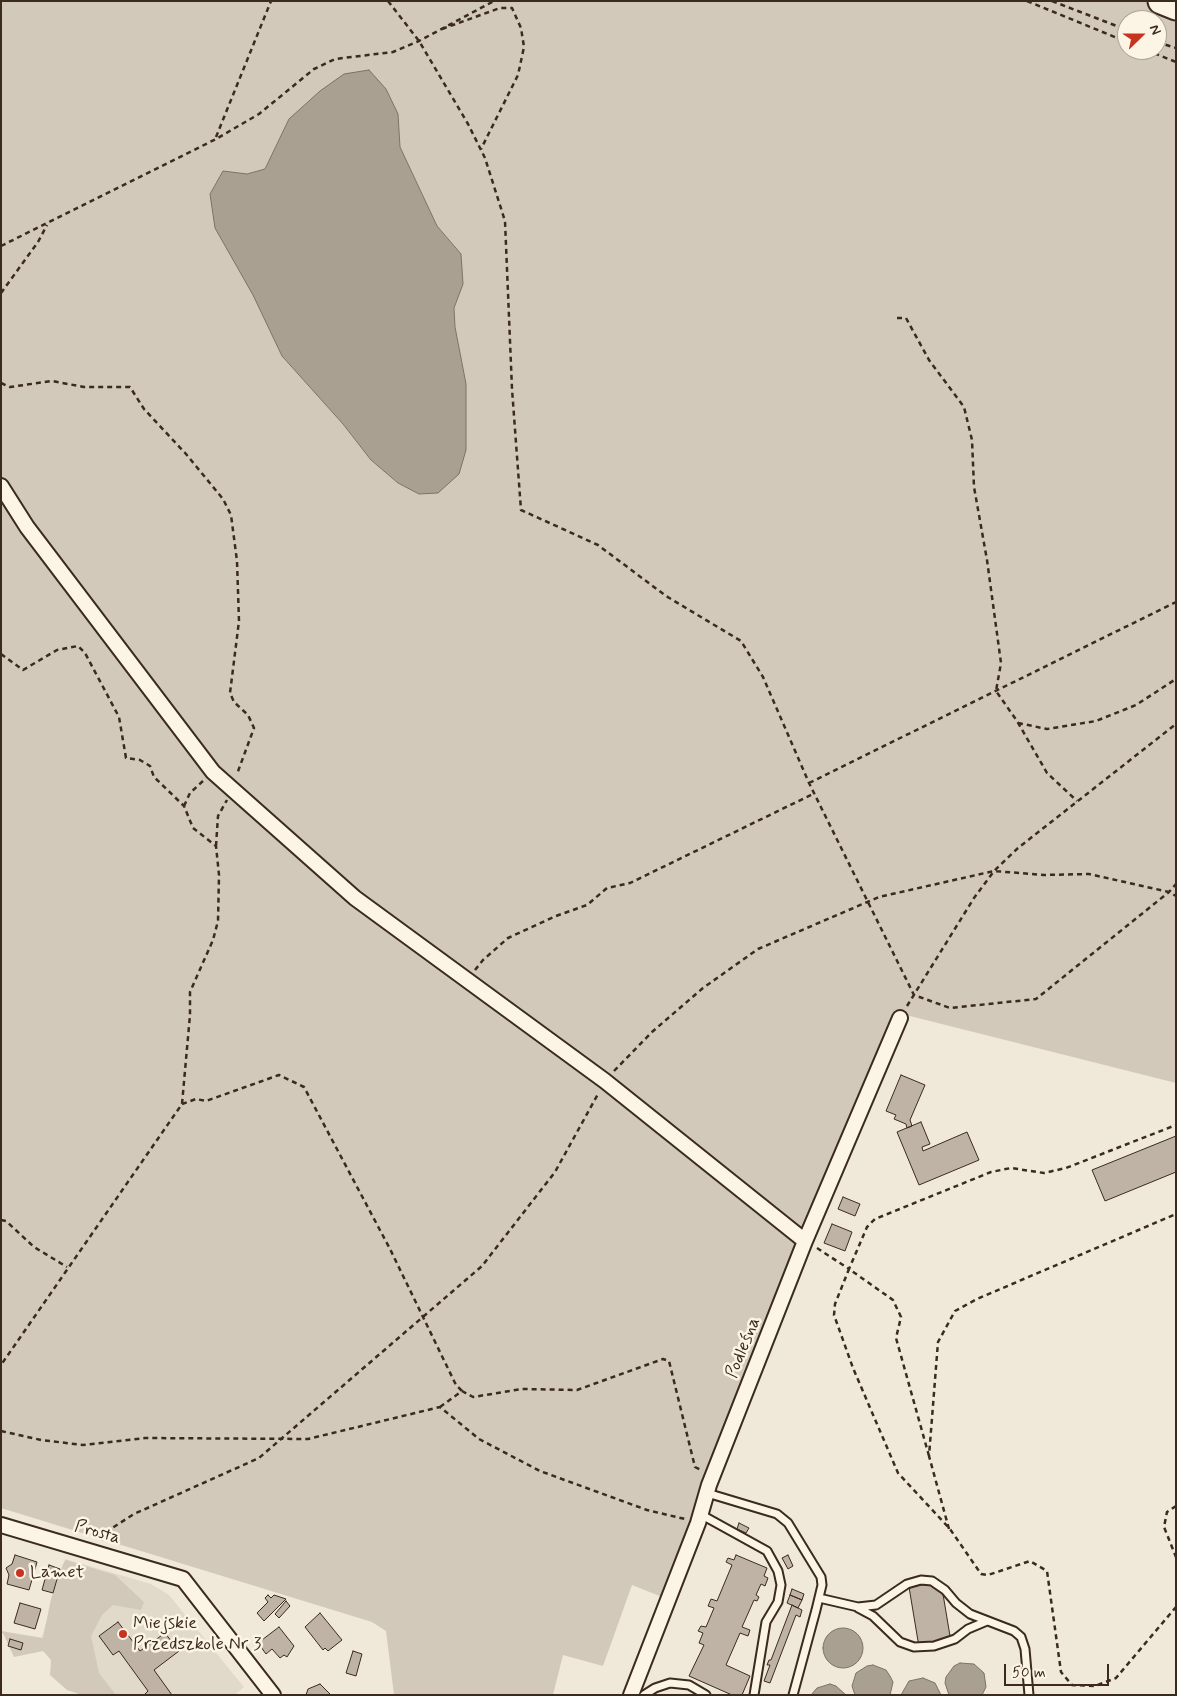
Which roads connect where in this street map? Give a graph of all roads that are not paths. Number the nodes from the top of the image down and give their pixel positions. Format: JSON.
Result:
{"nodes":[{"id":1,"x":1162,"y":1,"type":"edge"},
{"id":2,"x":1176,"y":7,"type":"edge"},
{"id":3,"x":1,"y":486,"type":"edge"},
{"id":4,"x":900,"y":1018,"type":"road end"},
{"id":5,"x":805,"y":1241,"type":"junction"},
{"id":6,"x":707,"y":1493,"type":"junction"},
{"id":7,"x":699,"y":1519,"type":"junction"},
{"id":8,"x":1,"y":1525,"type":"edge"},
{"id":9,"x":819,"y":1598,"type":"junction"},
{"id":10,"x":858,"y":1608,"type":"junction"},
{"id":11,"x":987,"y":1620,"type":"junction"},
{"id":12,"x":272,"y":1695,"type":"edge"},
{"id":13,"x":631,"y":1695,"type":"edge"},
{"id":14,"x":644,"y":1695,"type":"edge"},
{"id":15,"x":706,"y":1695,"type":"edge"},
{"id":16,"x":754,"y":1695,"type":"edge"},
{"id":17,"x":793,"y":1695,"type":"edge"},
{"id":18,"x":1029,"y":1695,"type":"edge"}],
"edges":[{"from":1,"to":2,"type":"highway"},
{"from":3,"to":5,"type":"street"},
{"from":4,"to":5,"type":"street","name":"Podleśna"},
{"from":5,"to":6,"type":"street","name":"Podleśna"},
{"from":6,"to":7,"type":"street","name":"Podleśna"},
{"from":6,"to":9,"type":"lane"},
{"from":7,"to":13,"type":"street","name":"Podleśna"},
{"from":7,"to":16,"type":"lane"},
{"from":8,"to":12,"type":"street","name":"Prosta"},
{"from":9,"to":10,"type":"lane"},
{"from":9,"to":17,"type":"lane"},
{"from":10,"to":11,"type":"lane"},
{"from":10,"to":11,"type":"lane"},
{"from":11,"to":18,"type":"lane"},
{"from":14,"to":15,"type":"lane"}]}
